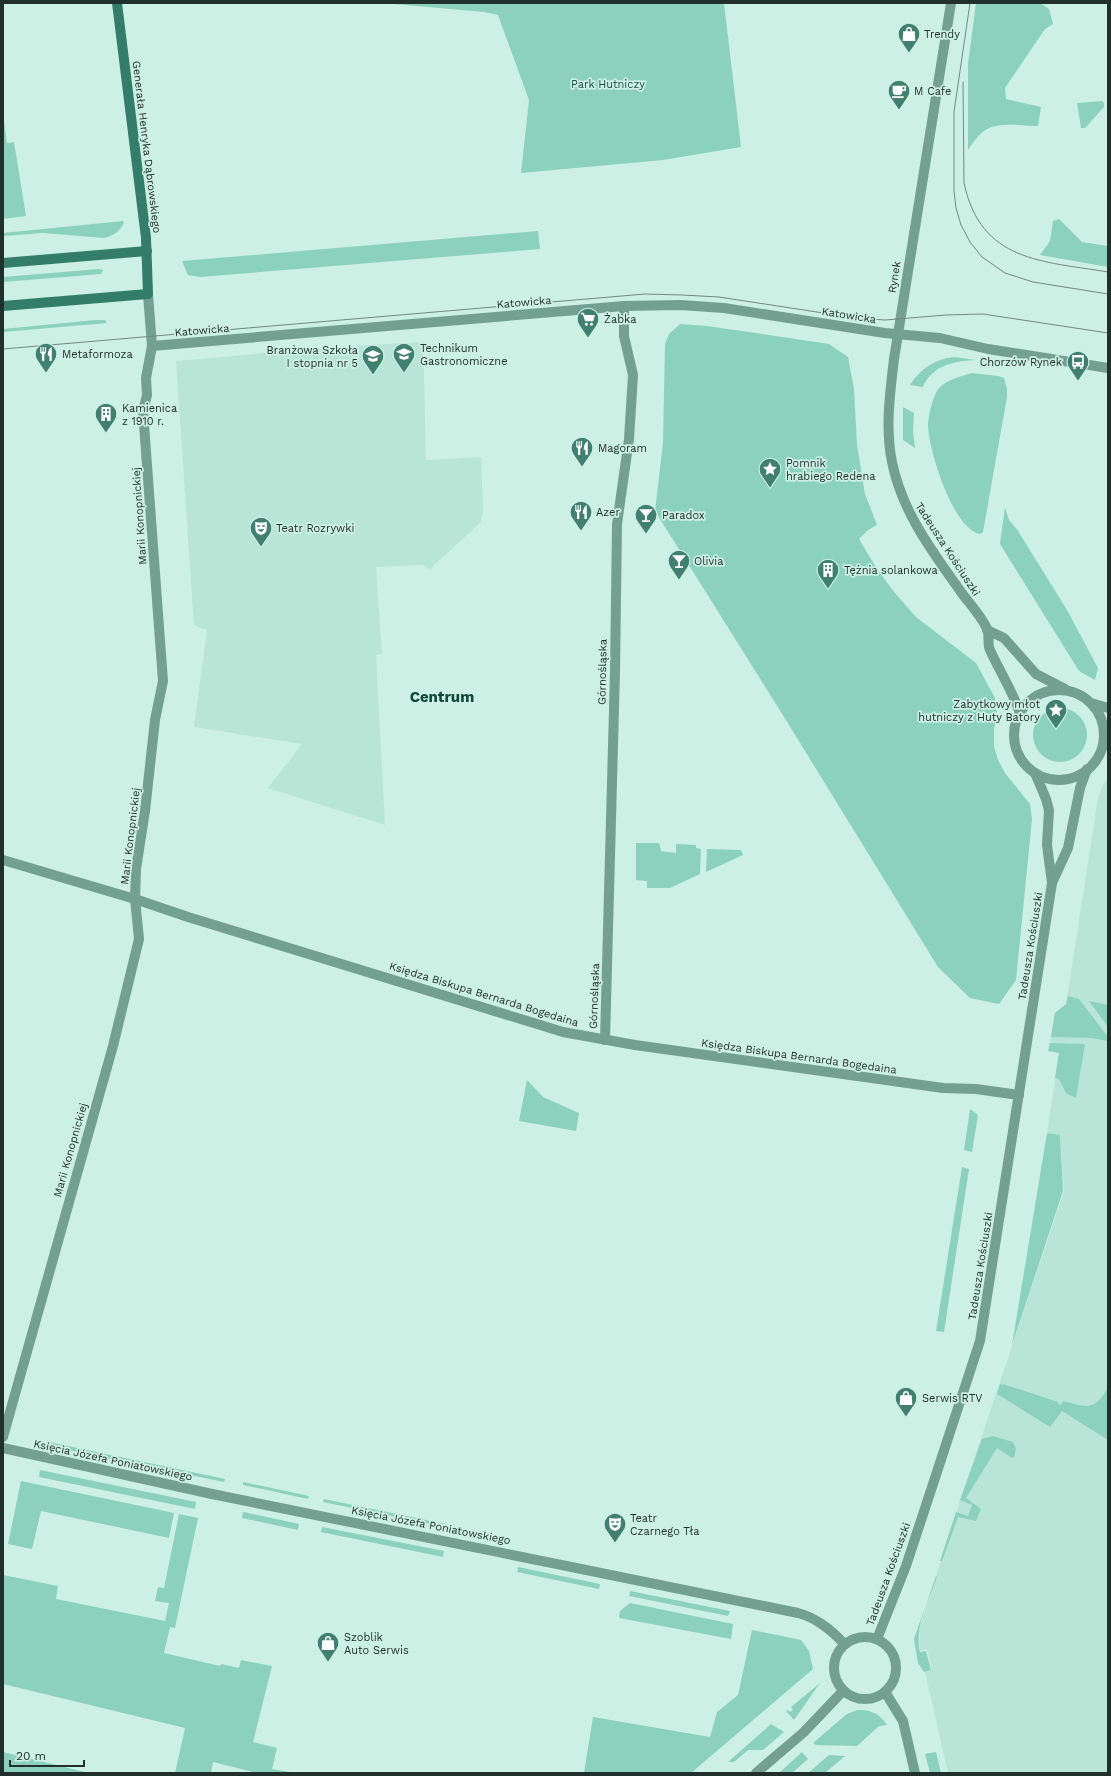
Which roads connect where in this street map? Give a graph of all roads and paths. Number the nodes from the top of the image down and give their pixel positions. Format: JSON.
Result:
{"nodes":[{"id":1,"x":117,"y":3,"type":"edge"},
{"id":2,"x":951,"y":3,"type":"edge"},
{"id":3,"x":147,"y":251,"type":"junction"},
{"id":4,"x":3,"y":263,"type":"edge"},
{"id":5,"x":148,"y":294,"type":"junction"},
{"id":6,"x":3,"y":306,"type":"edge"},
{"id":7,"x":624,"y":306,"type":"junction"},
{"id":8,"x":898,"y":334,"type":"junction"},
{"id":9,"x":152,"y":346,"type":"junction"},
{"id":10,"x":1108,"y":368,"type":"edge"},
{"id":11,"x":987,"y":630,"type":"junction"},
{"id":12,"x":1066,"y":690,"type":"junction"},
{"id":13,"x":1091,"y":703,"type":"junction"},
{"id":14,"x":1108,"y":708,"type":"edge"},
{"id":15,"x":1020,"y":713,"type":"junction"},
{"id":16,"x":1104,"y":751,"type":"edge"},
{"id":17,"x":1087,"y":769,"type":"junction"},
{"id":18,"x":1035,"y":773,"type":"junction"},
{"id":19,"x":3,"y":860,"type":"edge"},
{"id":20,"x":1052,"y":883,"type":"junction"},
{"id":21,"x":135,"y":899,"type":"junction"},
{"id":22,"x":605,"y":1040,"type":"junction"},
{"id":23,"x":1019,"y":1095,"type":"junction"},
{"id":24,"x":3,"y":1437,"type":"edge"},
{"id":25,"x":3,"y":1448,"type":"edge"},
{"id":26,"x":877,"y":1639,"type":"junction"},
{"id":27,"x":844,"y":1644,"type":"junction"},
{"id":28,"x":843,"y":1691,"type":"junction"},
{"id":29,"x":885,"y":1692,"type":"junction"},
{"id":30,"x":756,"y":1773,"type":"edge"},
{"id":31,"x":915,"y":1773,"type":"edge"}],
"edges":[{"from":1,"to":3,"type":"street","name":"Generała Henryka Dąbrowskiego"},
{"from":2,"to":8,"type":"street","name":"Rynek"},
{"from":3,"to":4,"type":"street"},
{"from":3,"to":5,"type":"street","name":"Generała Henryka Dąbrowskiego"},
{"from":5,"to":6,"type":"street"},
{"from":5,"to":9,"type":"street","name":"Marii Konopnickiej"},
{"from":7,"to":8,"type":"street","name":"Katowicka"},
{"from":7,"to":9,"type":"street","name":"Katowicka"},
{"from":7,"to":22,"type":"street","name":"Górnośląska"},
{"from":8,"to":10,"type":"street"},
{"from":8,"to":11,"type":"street","name":"Tadeusza Kościuszki"},
{"from":9,"to":21,"type":"street","name":"Marii Konopnickiej"},
{"from":11,"to":12,"type":"street","name":"Tadeusza Kościuszki"},
{"from":11,"to":15,"type":"street","name":"Tadeusza Kościuszki"},
{"from":12,"to":13,"type":"street"},
{"from":12,"to":15,"type":"street"},
{"from":13,"to":14,"type":"street"},
{"from":13,"to":16,"type":"street"},
{"from":15,"to":18,"type":"street"},
{"from":16,"to":17,"type":"street"},
{"from":17,"to":18,"type":"street"},
{"from":17,"to":20,"type":"street","name":"Tadeusza Kościuszki"},
{"from":18,"to":20,"type":"street","name":"Tadeusza Kościuszki"},
{"from":19,"to":21,"type":"street","name":"Księdza Biskupa Bernarda Bogedaina"},
{"from":20,"to":23,"type":"street","name":"Tadeusza Kościuszki"},
{"from":21,"to":22,"type":"street","name":"Księdza Biskupa Bernarda Bogedaina"},
{"from":21,"to":24,"type":"street","name":"Marii Konopnickiej"},
{"from":22,"to":23,"type":"street","name":"Księdza Biskupa Bernarda Bogedaina"},
{"from":23,"to":26,"type":"street","name":"Tadeusza Kościuszki"},
{"from":25,"to":27,"type":"street","name":"Księcia Józefa Poniatowskiego"},
{"from":26,"to":27,"type":"street"},
{"from":26,"to":29,"type":"street"},
{"from":27,"to":28,"type":"street"},
{"from":28,"to":29,"type":"street"},
{"from":28,"to":30,"type":"street"},
{"from":29,"to":31,"type":"street"}]}
